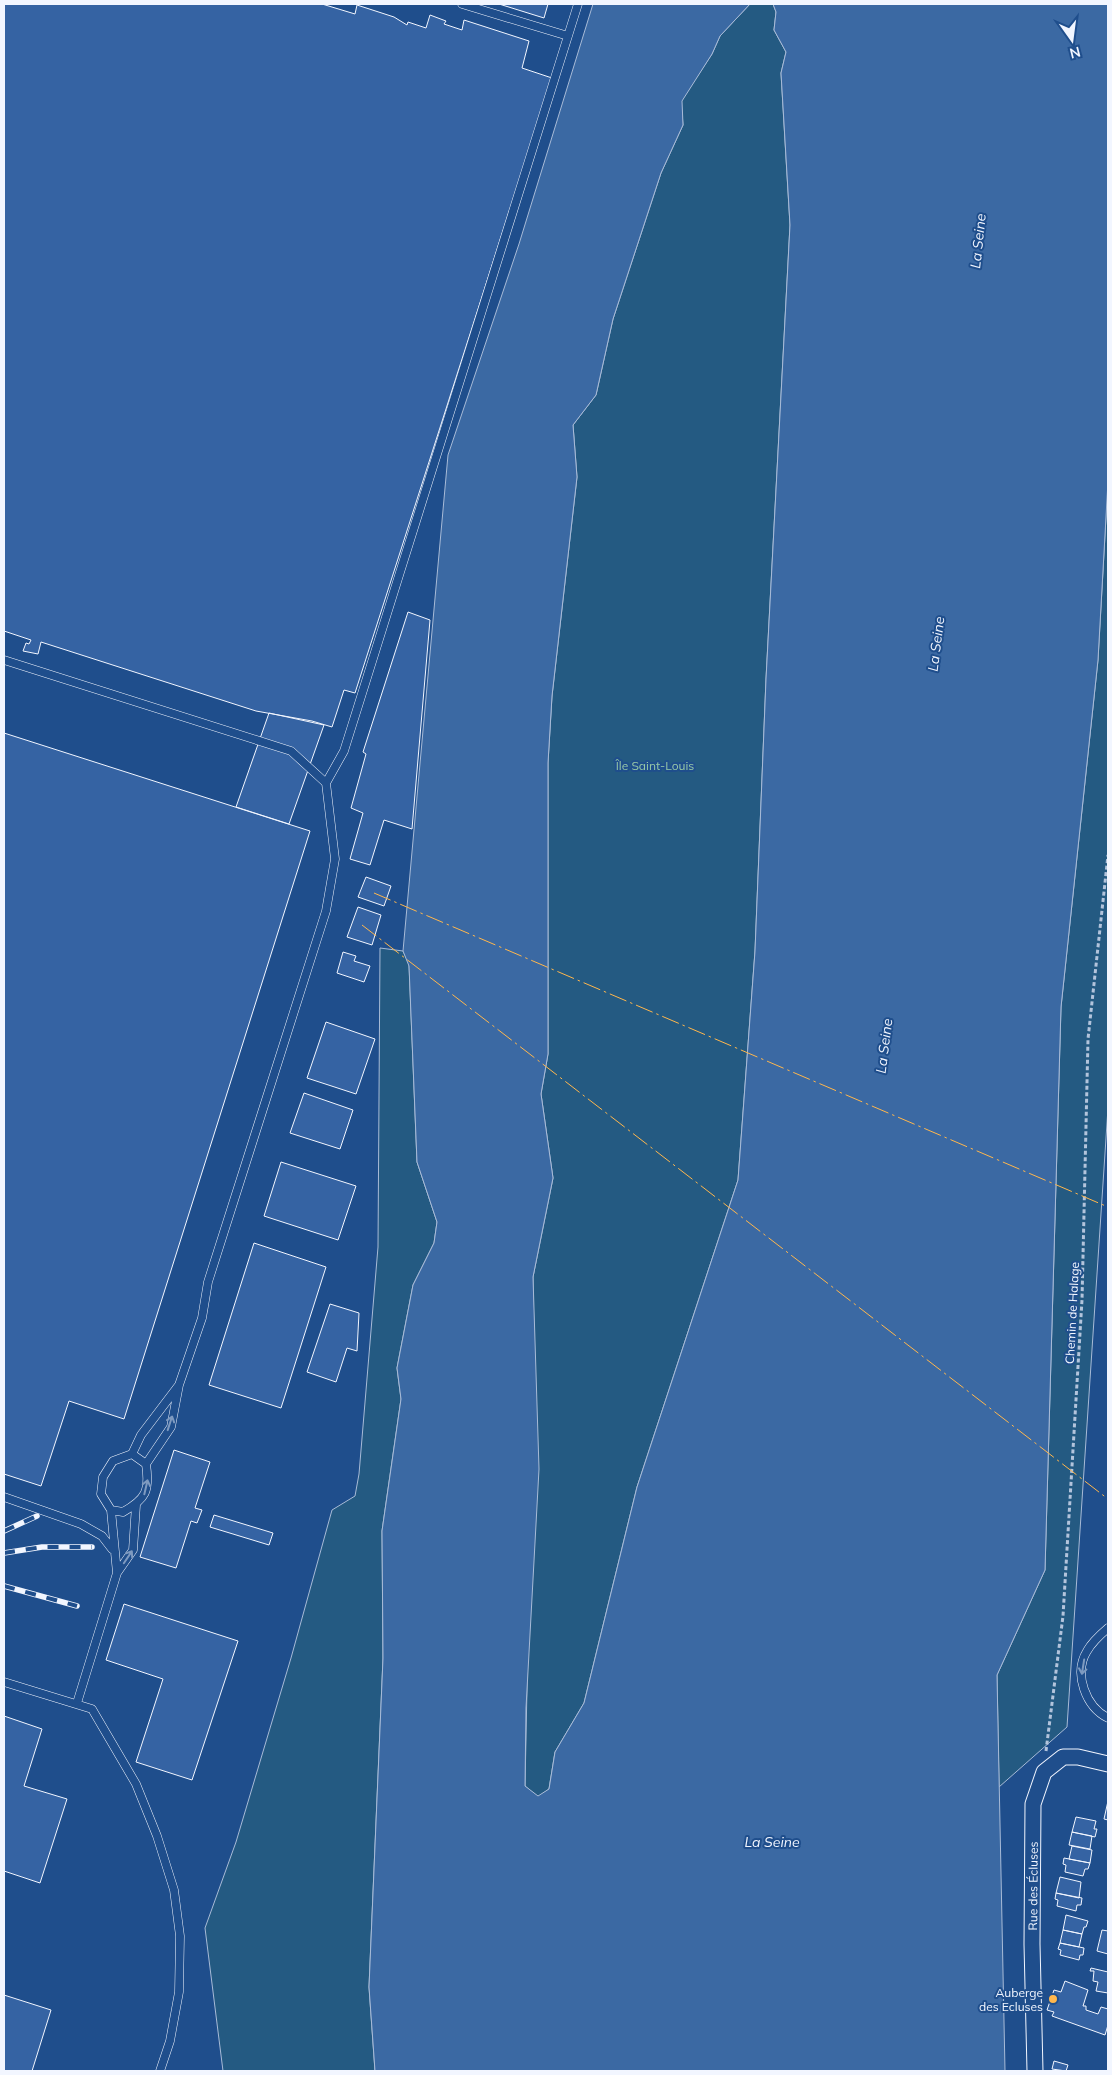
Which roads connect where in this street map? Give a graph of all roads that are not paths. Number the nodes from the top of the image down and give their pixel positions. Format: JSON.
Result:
{"nodes":[{"id":1,"x":462,"y":4,"type":"edge"},
{"id":2,"x":578,"y":4,"type":"edge"},
{"id":3,"x":568,"y":36,"type":"junction"},
{"id":4,"x":4,"y":660,"type":"edge"},
{"id":5,"x":326,"y":783,"type":"junction"},
{"id":6,"x":180,"y":1385,"type":"junction"},
{"id":7,"x":132,"y":1454,"type":"junction"},
{"id":8,"x":146,"y":1464,"type":"junction"},
{"id":9,"x":4,"y":1497,"type":"edge"},
{"id":10,"x":136,"y":1505,"type":"junction"},
{"id":11,"x":111,"y":1510,"type":"junction"},
{"id":12,"x":113,"y":1551,"type":"junction"},
{"id":13,"x":117,"y":1573,"type":"junction"},
{"id":14,"x":1108,"y":1628,"type":"edge"},
{"id":15,"x":4,"y":1682,"type":"edge"},
{"id":16,"x":77,"y":1703,"type":"junction"},
{"id":17,"x":1108,"y":1718,"type":"edge"},
{"id":18,"x":1108,"y":1764,"type":"edge"},
{"id":19,"x":160,"y":2071,"type":"edge"},
{"id":20,"x":1036,"y":2071,"type":"edge"}],
"edges":[{"from":1,"to":3,"type":"lane"},
{"from":2,"to":3,"type":"lane"},
{"from":3,"to":5,"type":"lane"},
{"from":4,"to":5,"type":"lane"},
{"from":5,"to":6,"type":"lane"},
{"from":6,"to":7,"type":"lane"},
{"from":8,"to":6,"type":"lane","one_way":true},
{"from":7,"to":8,"type":"lane"},
{"from":7,"to":11,"type":"lane"},
{"from":10,"to":8,"type":"lane","one_way":true},
{"from":9,"to":12,"type":"lane"},
{"from":10,"to":11,"type":"lane"},
{"from":13,"to":10,"type":"lane","one_way":true},
{"from":11,"to":12,"type":"lane"},
{"from":12,"to":13,"type":"lane"},
{"from":13,"to":16,"type":"lane"},
{"from":14,"to":17,"type":"lane","one_way":true},
{"from":15,"to":16,"type":"lane"},
{"from":16,"to":19,"type":"lane"},
{"from":18,"to":20,"type":"street","name":"Rue des Écluses"}]}
